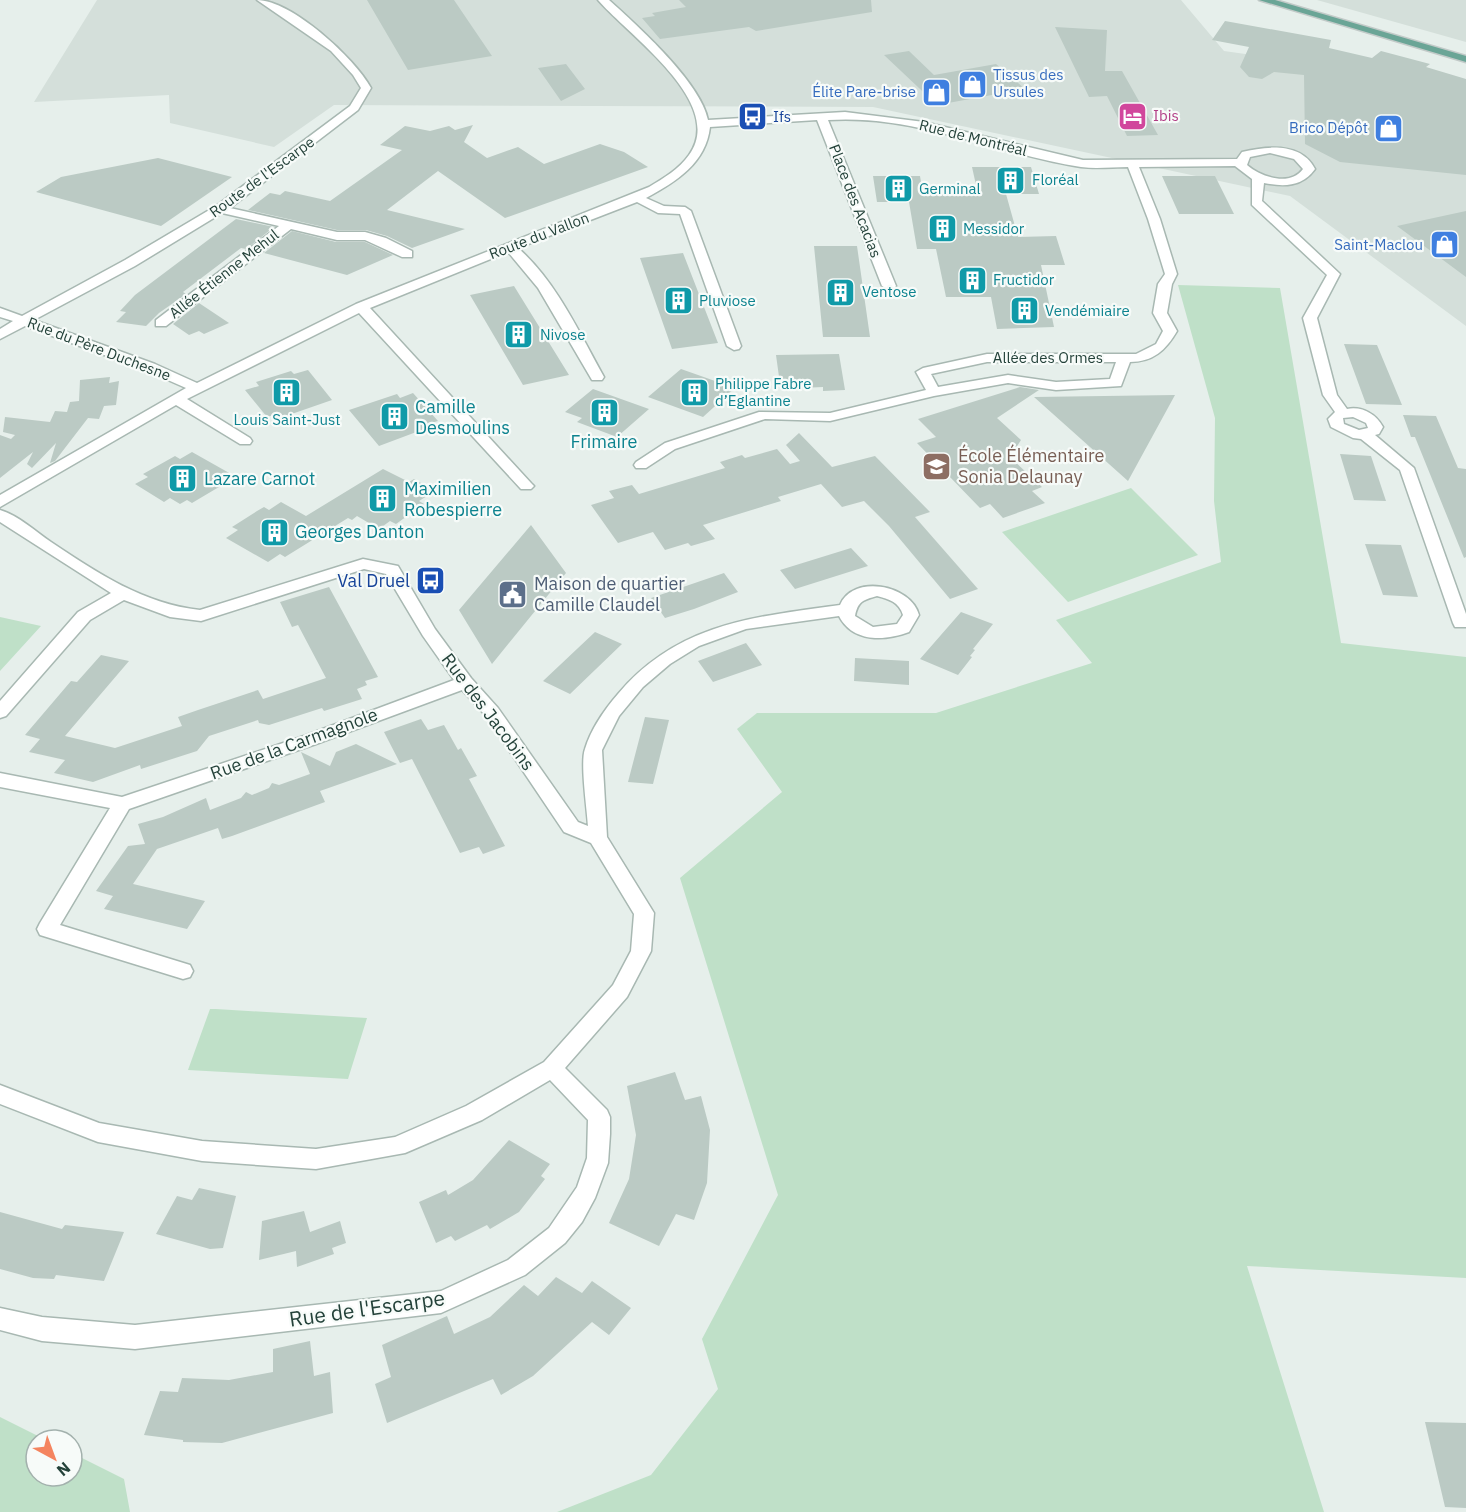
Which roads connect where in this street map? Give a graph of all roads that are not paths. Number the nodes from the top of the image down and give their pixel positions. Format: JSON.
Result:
{"nodes":[{"id":1,"x":262,"y":0,"type":"edge"},
{"id":2,"x":603,"y":0,"type":"edge"},
{"id":3,"x":1264,"y":0,"type":"edge"},
{"id":4,"x":1297,"y":0,"type":"edge"},
{"id":5,"x":1466,"y":49,"type":"edge"},
{"id":6,"x":1466,"y":59,"type":"edge"},
{"id":7,"x":821,"y":117,"type":"junction"},
{"id":8,"x":706,"y":124,"type":"junction"},
{"id":9,"x":1240,"y":162,"type":"junction"},
{"id":10,"x":1132,"y":163,"type":"junction"},
{"id":11,"x":1258,"y":177,"type":"junction"},
{"id":12,"x":637,"y":198,"type":"junction"},
{"id":13,"x":220,"y":209,"type":"junction"},
{"id":14,"x":288,"y":225,"type":"junction"},
{"id":15,"x":509,"y":247,"type":"junction"},
{"id":16,"x":407,"y":254,"type":"dead end"},
{"id":17,"x":889,"y":286,"type":"dead end"},
{"id":18,"x":362,"y":307,"type":"junction"},
{"id":19,"x":0,"y":312,"type":"edge"},
{"id":20,"x":27,"y":320,"type":"junction"},
{"id":21,"x":161,"y":323,"type":"dead end"},
{"id":22,"x":0,"y":334,"type":"edge"},
{"id":23,"x":734,"y":346,"type":"dead end"},
{"id":24,"x":1124,"y":358,"type":"junction"},
{"id":25,"x":597,"y":377,"type":"dead end"},
{"id":26,"x":196,"y":388,"type":"junction"},
{"id":27,"x":934,"y":392,"type":"junction"},
{"id":28,"x":176,"y":399,"type":"junction"},
{"id":29,"x":245,"y":441,"type":"dead end"},
{"id":30,"x":641,"y":465,"type":"dead end"},
{"id":31,"x":526,"y":486,"type":"dead end"},
{"id":32,"x":0,"y":502,"type":"edge"},
{"id":33,"x":0,"y":515,"type":"edge"},
{"id":34,"x":123,"y":593,"type":"junction"},
{"id":35,"x":846,"y":610,"type":"dead end"},
{"id":36,"x":1461,"y":623,"type":"dead end"},
{"id":37,"x":465,"y":682,"type":"junction"},
{"id":38,"x":0,"y":712,"type":"edge"},
{"id":39,"x":0,"y":780,"type":"edge"},
{"id":40,"x":122,"y":804,"type":"junction"},
{"id":41,"x":598,"y":838,"type":"junction"},
{"id":42,"x":183,"y":971,"type":"dead end"},
{"id":43,"x":552,"y":1068,"type":"junction"},
{"id":44,"x":0,"y":1094,"type":"edge"},
{"id":45,"x":0,"y":1319,"type":"edge"}],
"edges":[{"from":1,"to":13,"type":"street","name":"Route de l'Escarpe"},
{"from":2,"to":8,"type":"street"},
{"from":3,"to":6,"type":"main road"},
{"from":4,"to":5,"type":"main road"},
{"from":7,"to":8,"type":"street","name":"Rue de Montréal"},
{"from":7,"to":10,"type":"street","name":"Rue de Montréal"},
{"from":7,"to":17,"type":"street","name":"Place des Acacias"},
{"from":8,"to":12,"type":"street","name":"Route du Vallon"},
{"from":9,"to":10,"type":"street","name":"Rue de Montréal"},
{"from":9,"to":11,"type":"street"},
{"from":9,"to":11,"type":"street"},
{"from":10,"to":24,"type":"street","name":"Allée des Ormes"},
{"from":11,"to":36,"type":"street"},
{"from":12,"to":15,"type":"street","name":"Route du Vallon"},
{"from":12,"to":23,"type":"street"},
{"from":13,"to":14,"type":"street"},
{"from":13,"to":20,"type":"street","name":"Route de l'Escarpe"},
{"from":14,"to":16,"type":"street"},
{"from":14,"to":21,"type":"street","name":"Allée Étienne Mehul"},
{"from":15,"to":18,"type":"street","name":"Route du Vallon"},
{"from":15,"to":25,"type":"street"},
{"from":18,"to":26,"type":"street","name":"Route du Vallon"},
{"from":18,"to":31,"type":"street"},
{"from":19,"to":20,"type":"street","name":"Rue du Père Duchesne"},
{"from":20,"to":22,"type":"street"},
{"from":20,"to":26,"type":"street","name":"Rue du Père Duchesne"},
{"from":24,"to":27,"type":"street","name":"Allée des Ormes"},
{"from":24,"to":27,"type":"street","name":"Allée des Ormes"},
{"from":26,"to":28,"type":"street","name":"Route du Vallon"},
{"from":27,"to":30,"type":"street","name":"Allée des Ormes"},
{"from":28,"to":29,"type":"street"},
{"from":28,"to":32,"type":"street","name":"Route du Vallon"},
{"from":33,"to":34,"type":"street"},
{"from":34,"to":37,"type":"street","name":"Rue des Jacobins"},
{"from":34,"to":38,"type":"street"},
{"from":35,"to":41,"type":"street"},
{"from":37,"to":40,"type":"street","name":"Rue de la Carmagnole"},
{"from":37,"to":41,"type":"street","name":"Rue des Jacobins"},
{"from":39,"to":40,"type":"street"},
{"from":40,"to":42,"type":"street"},
{"from":41,"to":43,"type":"street"},
{"from":43,"to":44,"type":"street"},
{"from":43,"to":45,"type":"street","name":"Rue de l'Escarpe"}]}
